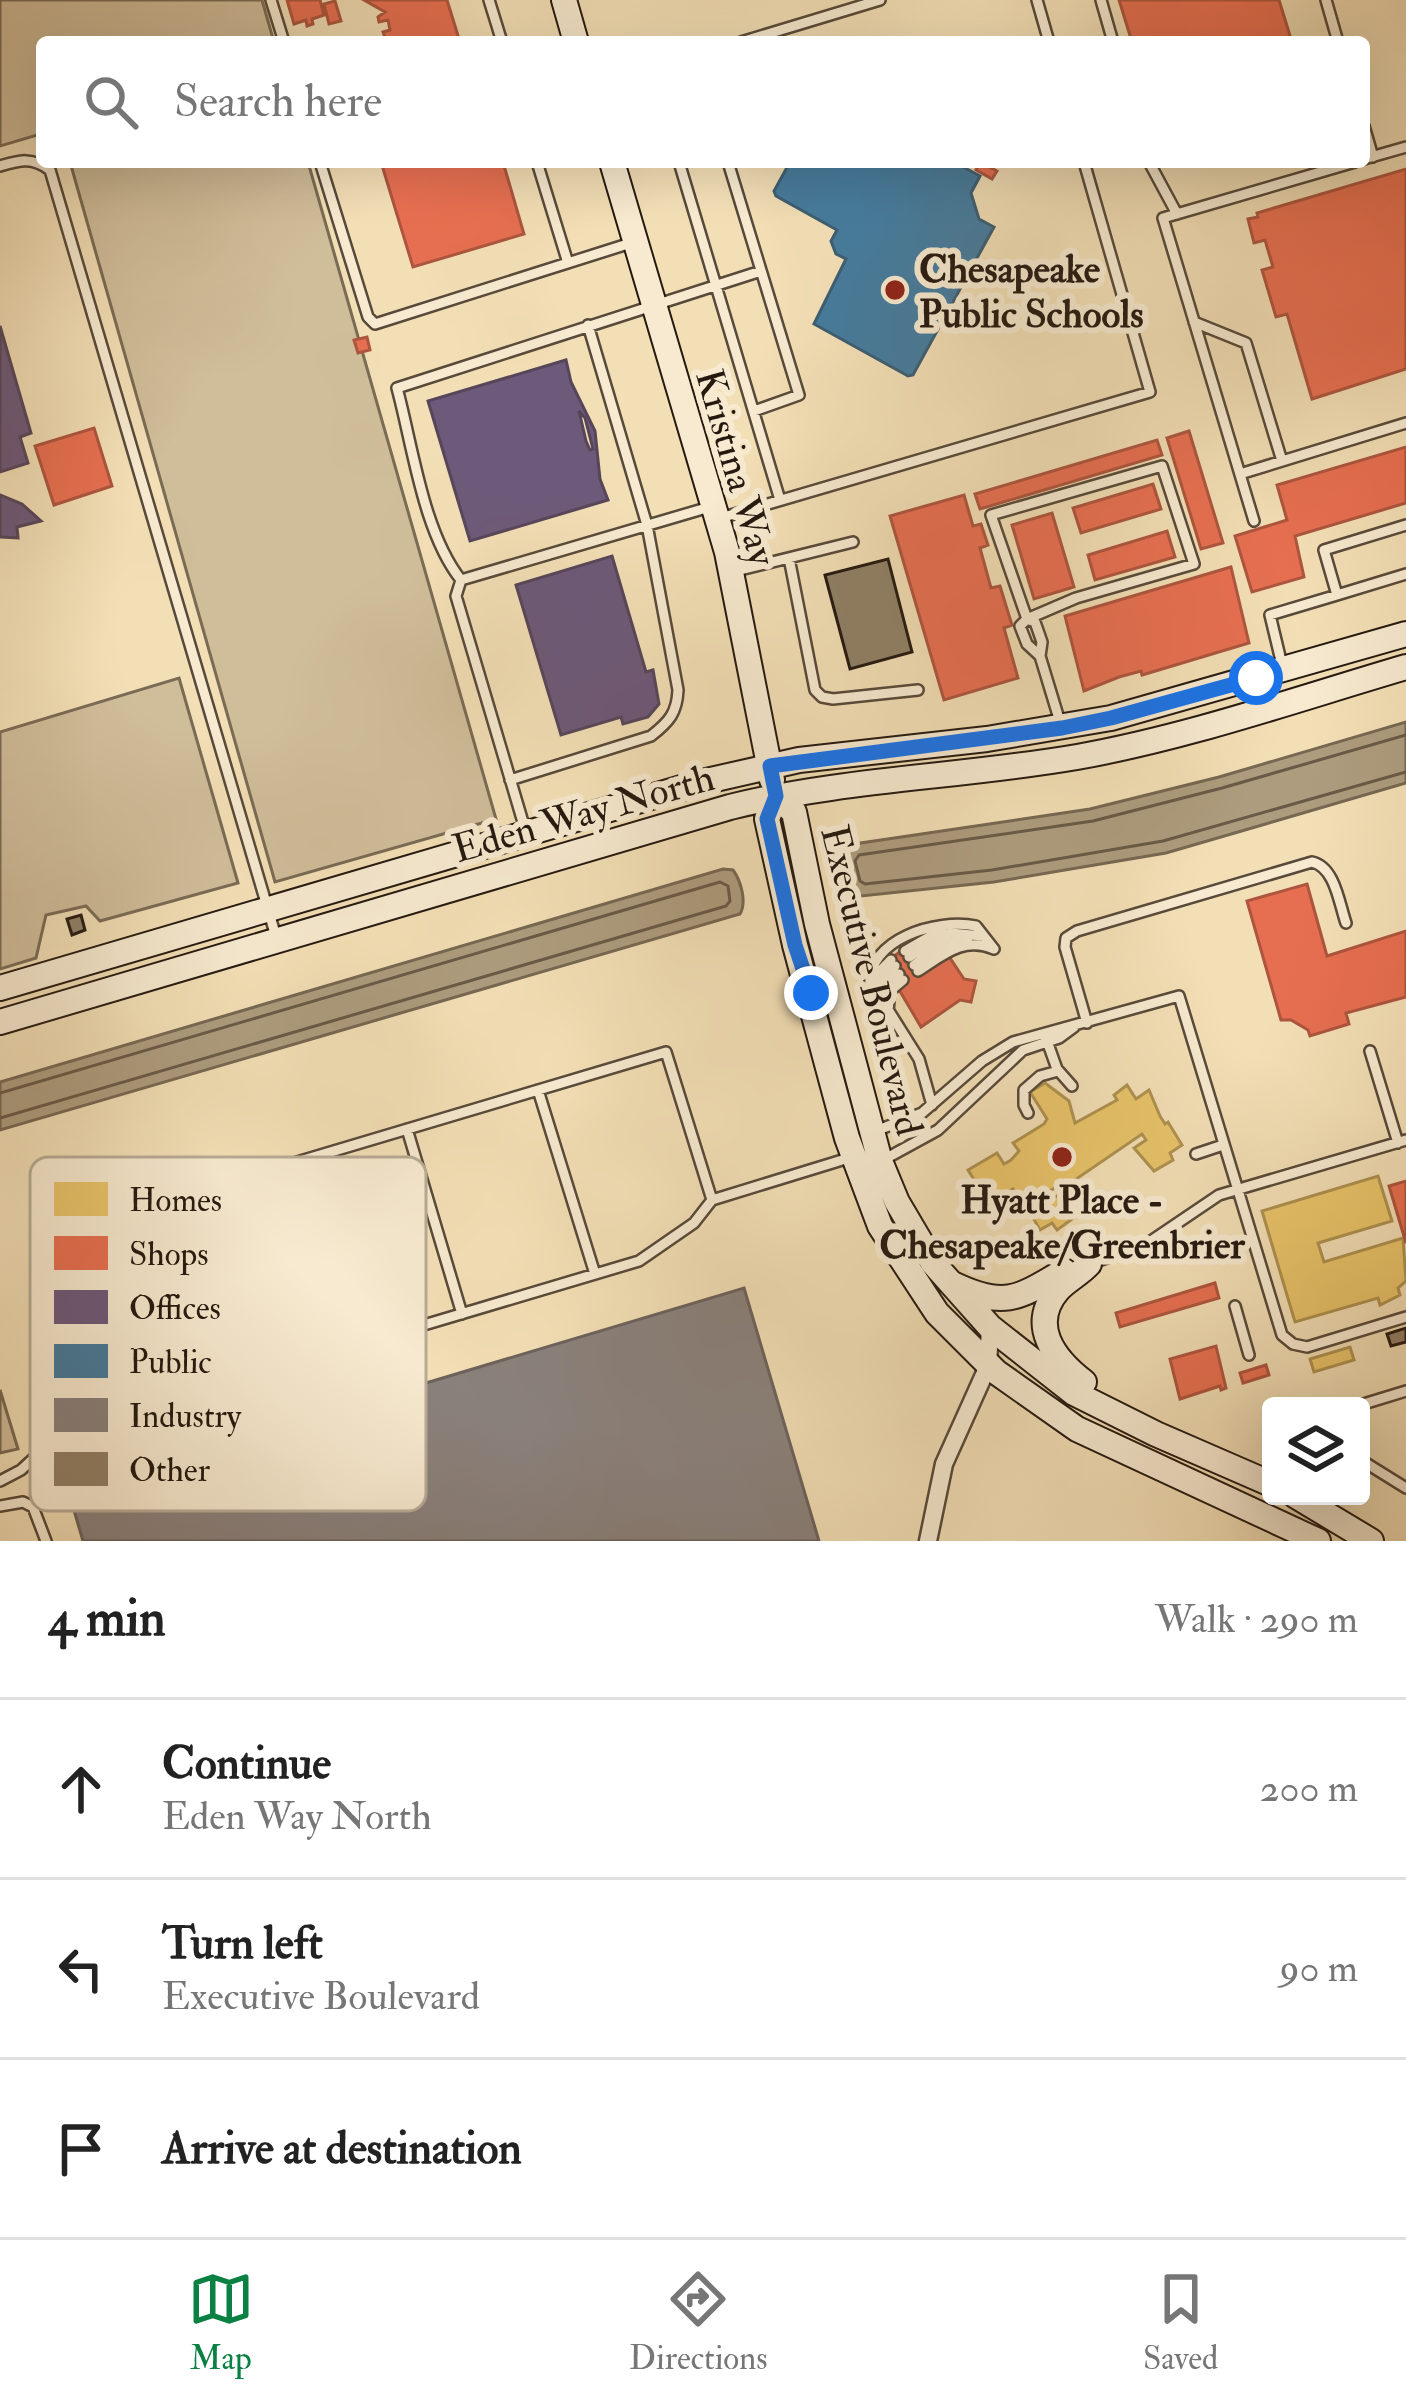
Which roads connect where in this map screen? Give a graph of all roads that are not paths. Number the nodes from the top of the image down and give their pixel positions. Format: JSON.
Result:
{"nodes":[{"id":1,"x":271,"y":0,"type":"edge"},
{"id":2,"x":489,"y":0,"type":"edge"},
{"id":3,"x":564,"y":0,"type":"edge"},
{"id":4,"x":880,"y":0,"type":"edge"},
{"id":5,"x":1037,"y":0,"type":"edge"},
{"id":6,"x":1101,"y":0,"type":"edge"},
{"id":7,"x":1326,"y":0,"type":"edge"},
{"id":8,"x":282,"y":36,"type":"edge"},
{"id":9,"x":500,"y":36,"type":"edge"},
{"id":10,"x":574,"y":36,"type":"edge"},
{"id":11,"x":761,"y":36,"type":"edge"},
{"id":12,"x":1047,"y":36,"type":"edge"},
{"id":13,"x":1112,"y":36,"type":"edge"},
{"id":14,"x":1336,"y":36,"type":"edge"},
{"id":15,"x":1406,"y":147,"type":"edge"},
{"id":16,"x":1370,"y":158,"type":"edge"},
{"id":17,"x":36,"y":161,"type":"edge"},
{"id":18,"x":0,"y":166,"type":"edge"},
{"id":19,"x":47,"y":168,"type":"edge"},
{"id":20,"x":322,"y":168,"type":"edge"},
{"id":21,"x":539,"y":168,"type":"edge"},
{"id":22,"x":614,"y":168,"type":"edge"},
{"id":23,"x":682,"y":168,"type":"edge"},
{"id":24,"x":730,"y":168,"type":"edge"},
{"id":25,"x":1086,"y":168,"type":"edge"},
{"id":26,"x":1152,"y":168,"type":"edge"},
{"id":27,"x":1334,"y":168,"type":"edge"},
{"id":28,"x":1177,"y":214,"type":"junction"},
{"id":29,"x":635,"y":242,"type":"junction"},
{"id":30,"x":568,"y":263,"type":"junction"},
{"id":31,"x":761,"y":271,"type":"junction"},
{"id":32,"x":716,"y":284,"type":"junction"},
{"id":33,"x":653,"y":303,"type":"junction"},
{"id":34,"x":1194,"y":322,"type":"junction"},
{"id":35,"x":588,"y":325,"type":"junction"},
{"id":36,"x":754,"y":411,"type":"junction"},
{"id":37,"x":1406,"y":423,"type":"edge"},
{"id":38,"x":1282,"y":461,"type":"junction"},
{"id":39,"x":1240,"y":474,"type":"junction"},
{"id":40,"x":780,"y":500,"type":"junction"},
{"id":41,"x":715,"y":513,"type":"junction"},
{"id":42,"x":1254,"y":521,"type":"dead end"},
{"id":43,"x":647,"y":525,"type":"junction"},
{"id":44,"x":1406,"y":525,"type":"edge"},
{"id":45,"x":854,"y":542,"type":"dead end"},
{"id":46,"x":789,"y":558,"type":"junction"},
{"id":47,"x":731,"y":572,"type":"junction"},
{"id":48,"x":1406,"y":574,"type":"edge"},
{"id":49,"x":461,"y":580,"type":"junction"},
{"id":50,"x":1337,"y":595,"type":"junction"},
{"id":51,"x":1027,"y":619,"type":"junction"},
{"id":52,"x":1406,"y":634,"type":"edge"},
{"id":53,"x":1406,"y":667,"type":"edge"},
{"id":54,"x":1283,"y":670,"type":"junction"},
{"id":55,"x":918,"y":690,"type":"dead end"},
{"id":56,"x":1062,"y":728,"type":"junction"},
{"id":57,"x":770,"y":766,"type":"junction"},
{"id":58,"x":511,"y":780,"type":"junction"},
{"id":59,"x":776,"y":796,"type":"junction"},
{"id":60,"x":526,"y":833,"type":"junction"},
{"id":61,"x":267,"y":910,"type":"junction"},
{"id":62,"x":1346,"y":923,"type":"dead end"},
{"id":63,"x":277,"y":940,"type":"junction"},
{"id":64,"x":989,"y":941,"type":"junction"},
{"id":65,"x":0,"y":988,"type":"edge"},
{"id":66,"x":884,"y":1003,"type":"junction"},
{"id":67,"x":0,"y":1022,"type":"edge"},
{"id":68,"x":1087,"y":1023,"type":"junction"},
{"id":69,"x":1074,"y":1027,"type":"junction"},
{"id":70,"x":1031,"y":1035,"type":"junction"},
{"id":71,"x":1049,"y":1042,"type":"junction"},
{"id":72,"x":1370,"y":1052,"type":"dead end"},
{"id":73,"x":1058,"y":1071,"type":"junction"},
{"id":74,"x":1072,"y":1086,"type":"dead end"},
{"id":75,"x":538,"y":1090,"type":"junction"},
{"id":76,"x":932,"y":1106,"type":"junction"},
{"id":77,"x":1028,"y":1113,"type":"dead end"},
{"id":78,"x":407,"y":1129,"type":"junction"},
{"id":79,"x":1402,"y":1141,"type":"edge"},
{"id":80,"x":1223,"y":1145,"type":"junction"},
{"id":81,"x":862,"y":1152,"type":"junction"},
{"id":82,"x":1196,"y":1154,"type":"dead end"},
{"id":83,"x":314,"y":1157,"type":"edge"},
{"id":84,"x":415,"y":1157,"type":"edge"},
{"id":85,"x":1235,"y":1190,"type":"junction"},
{"id":86,"x":426,"y":1193,"type":"edge"},
{"id":87,"x":712,"y":1200,"type":"junction"},
{"id":88,"x":1089,"y":1264,"type":"junction"},
{"id":89,"x":595,"y":1274,"type":"junction"},
{"id":90,"x":949,"y":1282,"type":"junction"},
{"id":91,"x":1235,"y":1306,"type":"dead end"},
{"id":92,"x":462,"y":1314,"type":"junction"},
{"id":93,"x":1406,"y":1316,"type":"edge"},
{"id":94,"x":426,"y":1325,"type":"edge"},
{"id":95,"x":990,"y":1327,"type":"junction"},
{"id":96,"x":1249,"y":1355,"type":"dead end"},
{"id":97,"x":988,"y":1366,"type":"junction"},
{"id":98,"x":1406,"y":1391,"type":"edge"},
{"id":99,"x":1370,"y":1402,"type":"edge"},
{"id":100,"x":1132,"y":1422,"type":"junction"},
{"id":101,"x":30,"y":1461,"type":"edge"},
{"id":102,"x":1370,"y":1466,"type":"edge"},
{"id":103,"x":1262,"y":1480,"type":"edge"},
{"id":104,"x":0,"y":1481,"type":"edge"},
{"id":105,"x":1406,"y":1488,"type":"edge"},
{"id":106,"x":1311,"y":1505,"type":"edge"},
{"id":107,"x":0,"y":1506,"type":"edge"},
{"id":108,"x":30,"y":1506,"type":"edge"},
{"id":109,"x":35,"y":1511,"type":"edge"},
{"id":110,"x":46,"y":1541,"type":"edge"},
{"id":111,"x":928,"y":1541,"type":"edge"},
{"id":112,"x":1318,"y":1541,"type":"edge"},
{"id":113,"x":1371,"y":1541,"type":"edge"}],
"edges":[{"from":1,"to":8,"type":"lane"},
{"from":2,"to":9,"type":"lane"},
{"from":3,"to":10,"type":"street"},
{"from":4,"to":11,"type":"lane"},
{"from":5,"to":12,"type":"lane"},
{"from":6,"to":13,"type":"lane"},
{"from":7,"to":14,"type":"lane"},
{"from":15,"to":16,"type":"lane"},
{"from":17,"to":18,"type":"lane"},
{"from":19,"to":61,"type":"lane"},
{"from":20,"to":30,"type":"lane"},
{"from":21,"to":30,"type":"lane"},
{"from":22,"to":29,"type":"street","name":"Kristina Way"},
{"from":23,"to":32,"type":"lane"},
{"from":24,"to":31,"type":"lane"},
{"from":25,"to":40,"type":"lane"},
{"from":26,"to":28,"type":"lane"},
{"from":27,"to":28,"type":"lane"},
{"from":28,"to":34,"type":"lane"},
{"from":29,"to":30,"type":"lane"},
{"from":29,"to":33,"type":"street","name":"Kristina Way"},
{"from":31,"to":32,"type":"lane"},
{"from":31,"to":36,"type":"lane"},
{"from":32,"to":33,"type":"lane"},
{"from":32,"to":36,"type":"lane"},
{"from":33,"to":35,"type":"lane"},
{"from":33,"to":41,"type":"street","name":"Kristina Way"},
{"from":34,"to":38,"type":"lane"},
{"from":34,"to":39,"type":"lane"},
{"from":35,"to":43,"type":"lane"},
{"from":35,"to":49,"type":"lane"},
{"from":36,"to":40,"type":"lane"},
{"from":37,"to":38,"type":"lane"},
{"from":38,"to":39,"type":"lane"},
{"from":39,"to":42,"type":"lane"},
{"from":40,"to":41,"type":"lane"},
{"from":41,"to":43,"type":"lane"},
{"from":41,"to":47,"type":"street","name":"Kristina Way"},
{"from":43,"to":49,"type":"lane"},
{"from":43,"to":58,"type":"lane"},
{"from":44,"to":50,"type":"lane"},
{"from":45,"to":46,"type":"lane"},
{"from":46,"to":47,"type":"lane"},
{"from":46,"to":55,"type":"lane"},
{"from":47,"to":57,"type":"street","name":"Kristina Way"},
{"from":48,"to":50,"type":"lane"},
{"from":49,"to":58,"type":"lane"},
{"from":50,"to":54,"type":"lane"},
{"from":51,"to":51,"type":"lane"},
{"from":51,"to":56,"type":"lane"},
{"from":52,"to":54,"type":"street","name":"Eden Way North"},
{"from":53,"to":59,"type":"street","name":"Eden Way North"},
{"from":54,"to":56,"type":"street","name":"Eden Way North"},
{"from":56,"to":57,"type":"street","name":"Eden Way North"},
{"from":57,"to":59,"type":"street","name":"Kristina Way"},
{"from":57,"to":60,"type":"street","name":"Eden Way North"},
{"from":58,"to":60,"type":"lane"},
{"from":59,"to":63,"type":"street","name":"Eden Way North"},
{"from":59,"to":81,"type":"street","name":"Executive Boulevard"},
{"from":60,"to":61,"type":"street","name":"Eden Way North"},
{"from":61,"to":63,"type":"lane"},
{"from":61,"to":65,"type":"street","name":"Eden Way North"},
{"from":62,"to":68,"type":"lane"},
{"from":63,"to":67,"type":"street","name":"Eden Way North"},
{"from":64,"to":64,"type":"lane"},
{"from":64,"to":66,"type":"lane"},
{"from":66,"to":66,"type":"lane"},
{"from":66,"to":76,"type":"lane"},
{"from":68,"to":69,"type":"lane"},
{"from":68,"to":80,"type":"lane"},
{"from":69,"to":70,"type":"lane"},
{"from":69,"to":71,"type":"lane"},
{"from":70,"to":71,"type":"lane"},
{"from":70,"to":76,"type":"lane"},
{"from":71,"to":73,"type":"lane"},
{"from":71,"to":81,"type":"lane"},
{"from":72,"to":79,"type":"lane"},
{"from":73,"to":74,"type":"lane"},
{"from":73,"to":77,"type":"lane"},
{"from":75,"to":78,"type":"lane"},
{"from":75,"to":87,"type":"lane"},
{"from":75,"to":89,"type":"lane"},
{"from":76,"to":81,"type":"lane"},
{"from":78,"to":83,"type":"lane"},
{"from":78,"to":84,"type":"lane"},
{"from":79,"to":85,"type":"lane"},
{"from":80,"to":82,"type":"lane"},
{"from":80,"to":85,"type":"lane"},
{"from":81,"to":87,"type":"lane"},
{"from":81,"to":90,"type":"street","name":"Executive Boulevard"},
{"from":81,"to":97,"type":"street","name":"Executive Boulevard"},
{"from":85,"to":88,"type":"lane"},
{"from":85,"to":93,"type":"lane"},
{"from":86,"to":92,"type":"lane"},
{"from":87,"to":89,"type":"lane"},
{"from":88,"to":90,"type":"street"},
{"from":88,"to":100,"type":"street"},
{"from":89,"to":92,"type":"lane"},
{"from":90,"to":95,"type":"street","name":"Executive Boulevard"},
{"from":91,"to":96,"type":"lane"},
{"from":92,"to":94,"type":"lane"},
{"from":95,"to":97,"type":"street"},
{"from":95,"to":100,"type":"street","name":"Executive Boulevard"},
{"from":97,"to":111,"type":"street"},
{"from":97,"to":112,"type":"street","name":"Executive Boulevard"},
{"from":98,"to":99,"type":"lane"},
{"from":100,"to":103,"type":"street","name":"Executive Boulevard"},
{"from":101,"to":104,"type":"lane"},
{"from":102,"to":105,"type":"lane"},
{"from":106,"to":113,"type":"street"},
{"from":107,"to":108,"type":"lane"},
{"from":109,"to":110,"type":"lane"}]}
